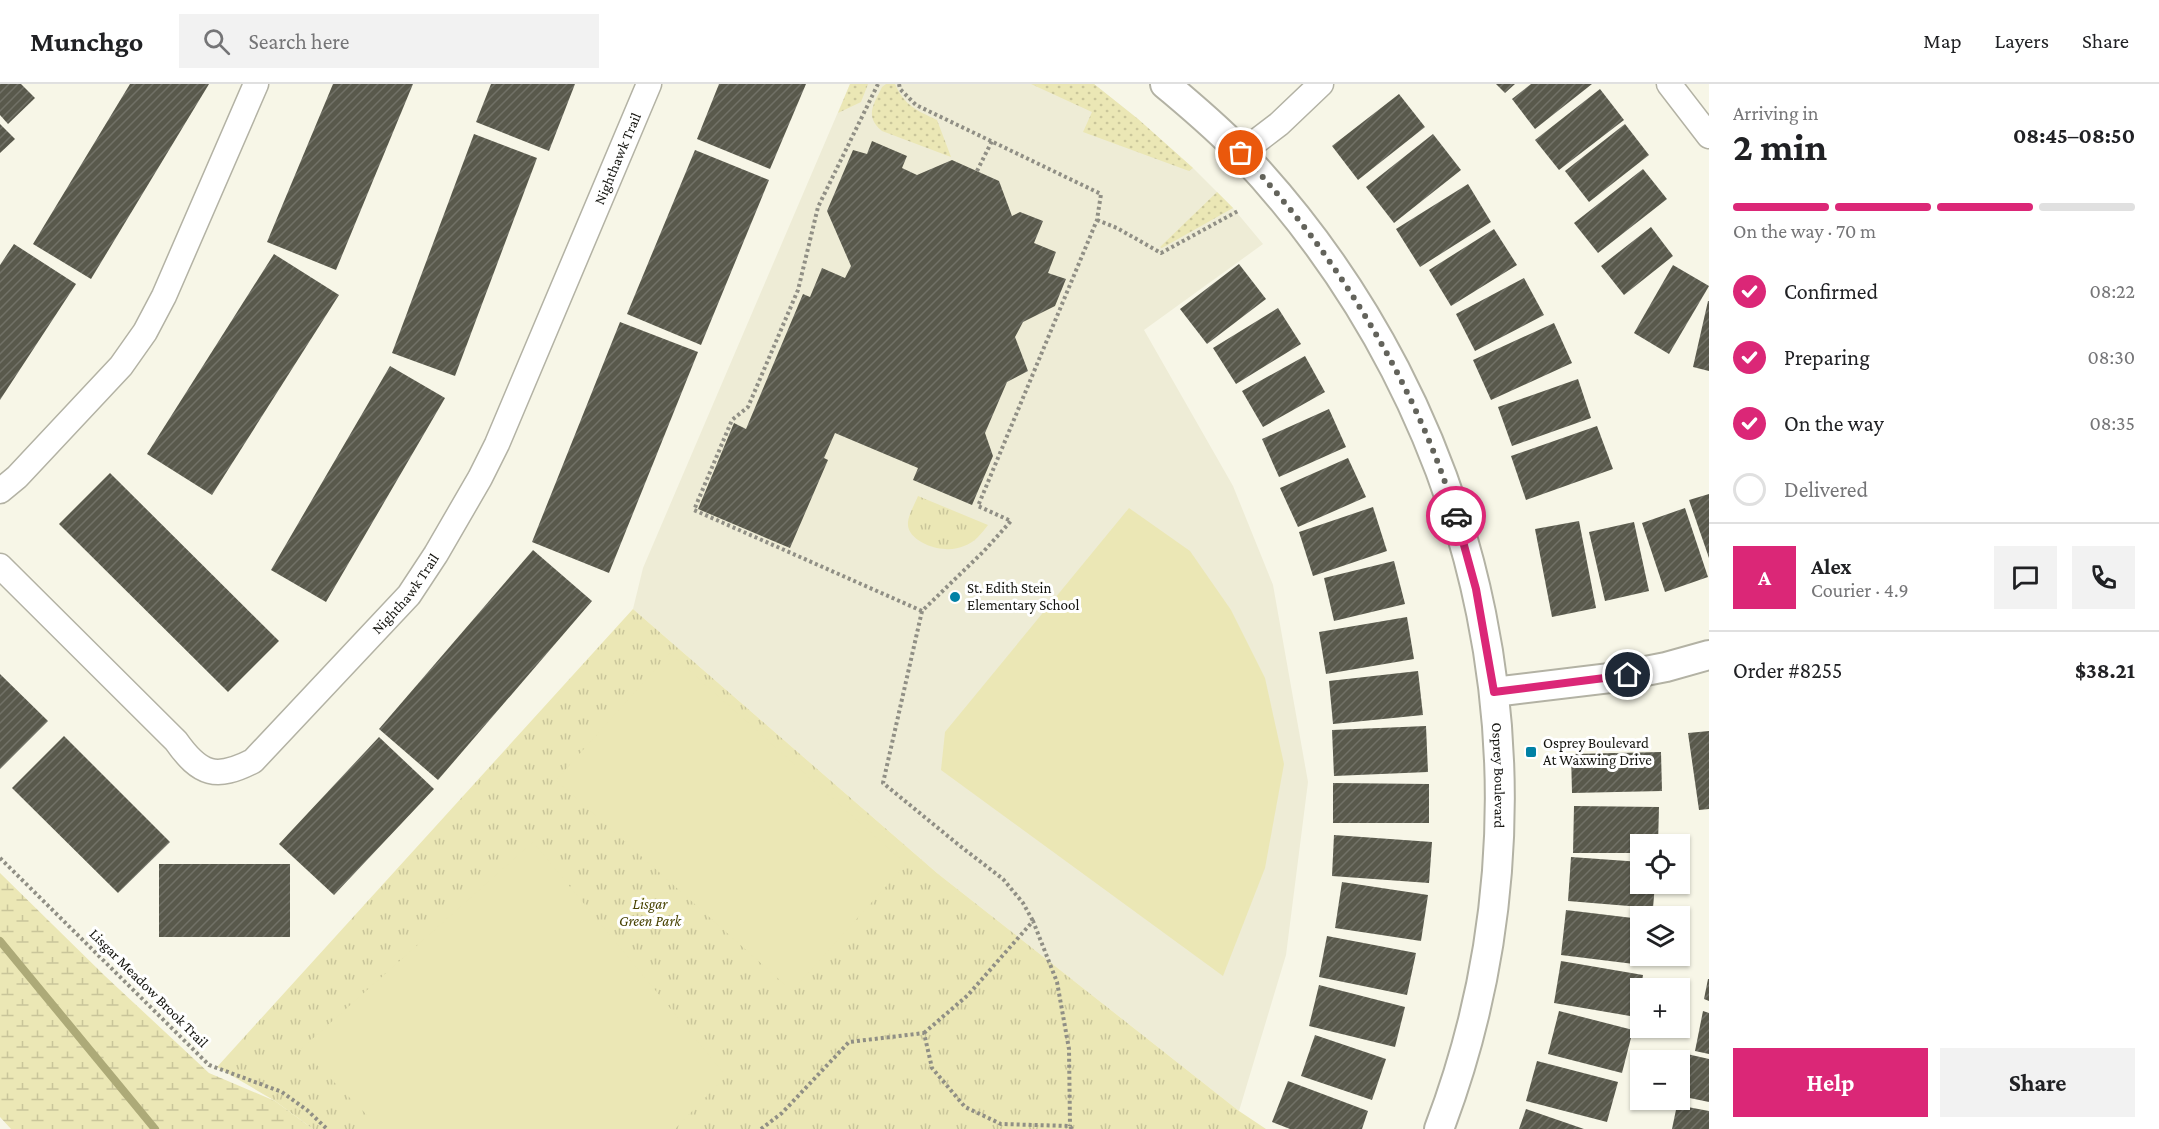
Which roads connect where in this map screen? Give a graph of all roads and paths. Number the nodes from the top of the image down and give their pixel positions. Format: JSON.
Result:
{"nodes":[{"id":1,"x":256,"y":84,"type":"edge"},
{"id":2,"x":650,"y":84,"type":"edge"},
{"id":3,"x":878,"y":84,"type":"edge"},
{"id":4,"x":899,"y":84,"type":"edge"},
{"id":5,"x":1165,"y":84,"type":"edge"},
{"id":6,"x":1321,"y":84,"type":"edge"},
{"id":7,"x":1669,"y":84,"type":"edge"},
{"id":8,"x":1709,"y":136,"type":"edge"},
{"id":9,"x":992,"y":141,"type":"junction"},
{"id":10,"x":1241,"y":153,"type":"junction"},
{"id":11,"x":977,"y":171,"type":"dead end"},
{"id":12,"x":1238,"y":211,"type":"dead end"},
{"id":13,"x":1097,"y":220,"type":"junction"},
{"id":14,"x":0,"y":491,"type":"edge"},
{"id":15,"x":0,"y":566,"type":"edge"},
{"id":16,"x":922,"y":611,"type":"junction"},
{"id":17,"x":1709,"y":655,"type":"edge"},
{"id":18,"x":1494,"y":692,"type":"junction"},
{"id":19,"x":0,"y":858,"type":"edge"},
{"id":20,"x":1033,"y":921,"type":"junction"},
{"id":21,"x":924,"y":1033,"type":"junction"},
{"id":22,"x":1071,"y":1128,"type":"edge"},
{"id":23,"x":327,"y":1129,"type":"edge"},
{"id":24,"x":761,"y":1129,"type":"edge"},
{"id":25,"x":1438,"y":1129,"type":"edge"}],
"edges":[{"from":1,"to":14,"type":"street"},
{"from":2,"to":15,"type":"street","name":"Nighthawk Trail"},
{"from":3,"to":16,"type":"path"},
{"from":4,"to":9,"type":"path"},
{"from":5,"to":10,"type":"street","name":"Osprey Boulevard"},
{"from":6,"to":10,"type":"street"},
{"from":7,"to":8,"type":"street"},
{"from":9,"to":11,"type":"path"},
{"from":9,"to":13,"type":"path"},
{"from":10,"to":18,"type":"street","name":"Osprey Boulevard"},
{"from":12,"to":13,"type":"path"},
{"from":13,"to":16,"type":"path"},
{"from":16,"to":20,"type":"path"},
{"from":17,"to":18,"type":"street"},
{"from":18,"to":25,"type":"street","name":"Osprey Boulevard"},
{"from":19,"to":23,"type":"path","name":"Lisgar Meadow Brook Trail"},
{"from":20,"to":21,"type":"path"},
{"from":20,"to":22,"type":"path"},
{"from":21,"to":22,"type":"path"},
{"from":21,"to":24,"type":"path"}]}
